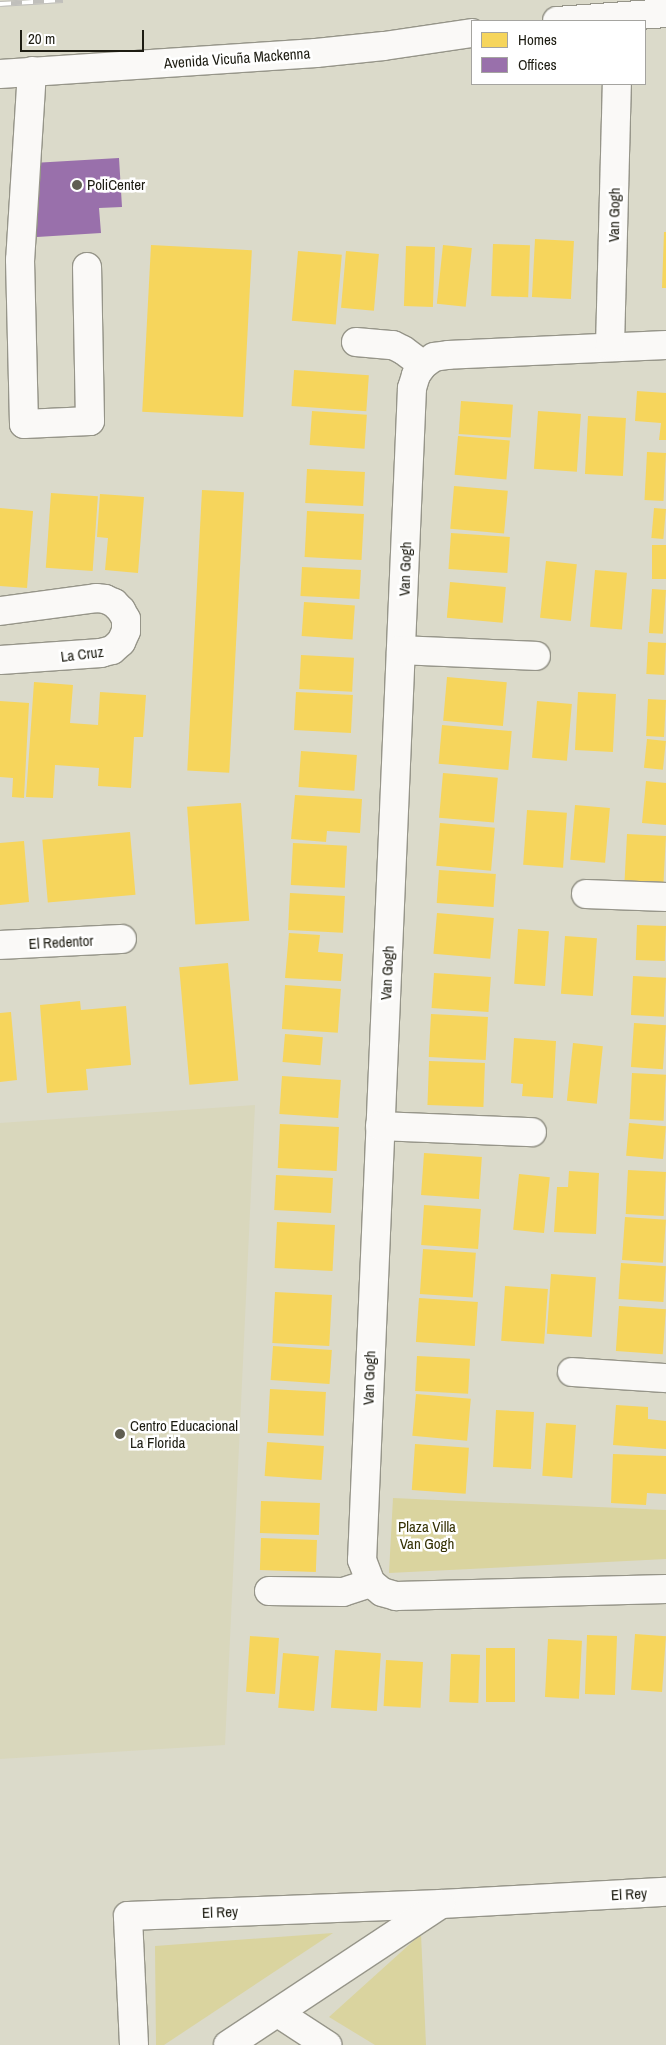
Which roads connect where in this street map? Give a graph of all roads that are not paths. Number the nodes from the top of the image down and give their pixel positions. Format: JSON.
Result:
{"nodes":[{"id":1,"x":666,"y":13,"type":"edge"},
{"id":2,"x":620,"y":18,"type":"edge"},
{"id":3,"x":578,"y":20,"type":"edge"},
{"id":4,"x":471,"y":33,"type":"edge"},
{"id":5,"x":32,"y":71,"type":"junction"},
{"id":6,"x":0,"y":74,"type":"edge"},
{"id":7,"x":617,"y":85,"type":"edge"},
{"id":8,"x":86,"y":267,"type":"dead end"},
{"id":9,"x":356,"y":342,"type":"dead end"},
{"id":10,"x":666,"y":345,"type":"edge"},
{"id":11,"x":610,"y":346,"type":"junction"},
{"id":12,"x":423,"y":365,"type":"junction"},
{"id":13,"x":0,"y":611,"type":"edge"},
{"id":14,"x":401,"y":650,"type":"junction"},
{"id":15,"x":536,"y":656,"type":"dead end"},
{"id":16,"x":0,"y":660,"type":"edge"},
{"id":17,"x":586,"y":894,"type":"dead end"},
{"id":18,"x":666,"y":897,"type":"edge"},
{"id":19,"x":122,"y":939,"type":"dead end"},
{"id":20,"x":0,"y":945,"type":"edge"},
{"id":21,"x":380,"y":1126,"type":"junction"},
{"id":22,"x":532,"y":1132,"type":"dead end"},
{"id":23,"x":572,"y":1372,"type":"dead end"},
{"id":24,"x":666,"y":1378,"type":"edge"},
{"id":25,"x":371,"y":1583,"type":"junction"},
{"id":26,"x":666,"y":1589,"type":"edge"},
{"id":27,"x":269,"y":1591,"type":"dead end"},
{"id":28,"x":666,"y":1892,"type":"edge"},
{"id":29,"x":441,"y":1904,"type":"junction"},
{"id":30,"x":278,"y":2013,"type":"junction"},
{"id":31,"x":134,"y":2045,"type":"edge"},
{"id":32,"x":228,"y":2045,"type":"edge"},
{"id":33,"x":327,"y":2045,"type":"edge"}],
"edges":[{"from":1,"to":2,"type":"street"},
{"from":2,"to":3,"type":"street"},
{"from":4,"to":5,"type":"street","name":"Avenida Vicuña Mackenna"},
{"from":5,"to":6,"type":"street","name":"Avenida Vicuña Mackenna"},
{"from":5,"to":8,"type":"street"},
{"from":7,"to":11,"type":"street","name":"Van Gogh"},
{"from":9,"to":12,"type":"street"},
{"from":10,"to":11,"type":"street"},
{"from":11,"to":12,"type":"street"},
{"from":12,"to":14,"type":"street","name":"Van Gogh"},
{"from":13,"to":16,"type":"street","name":"La Cruz"},
{"from":14,"to":15,"type":"street"},
{"from":14,"to":21,"type":"street","name":"Van Gogh"},
{"from":17,"to":18,"type":"street"},
{"from":19,"to":20,"type":"street","name":"El Redentor"},
{"from":21,"to":22,"type":"street"},
{"from":21,"to":25,"type":"street","name":"Van Gogh"},
{"from":23,"to":24,"type":"street"},
{"from":25,"to":26,"type":"street"},
{"from":25,"to":27,"type":"street"},
{"from":28,"to":29,"type":"street","name":"El Rey"},
{"from":29,"to":30,"type":"street"},
{"from":29,"to":31,"type":"street","name":"El Rey"},
{"from":30,"to":32,"type":"street"},
{"from":30,"to":33,"type":"street"}]}
